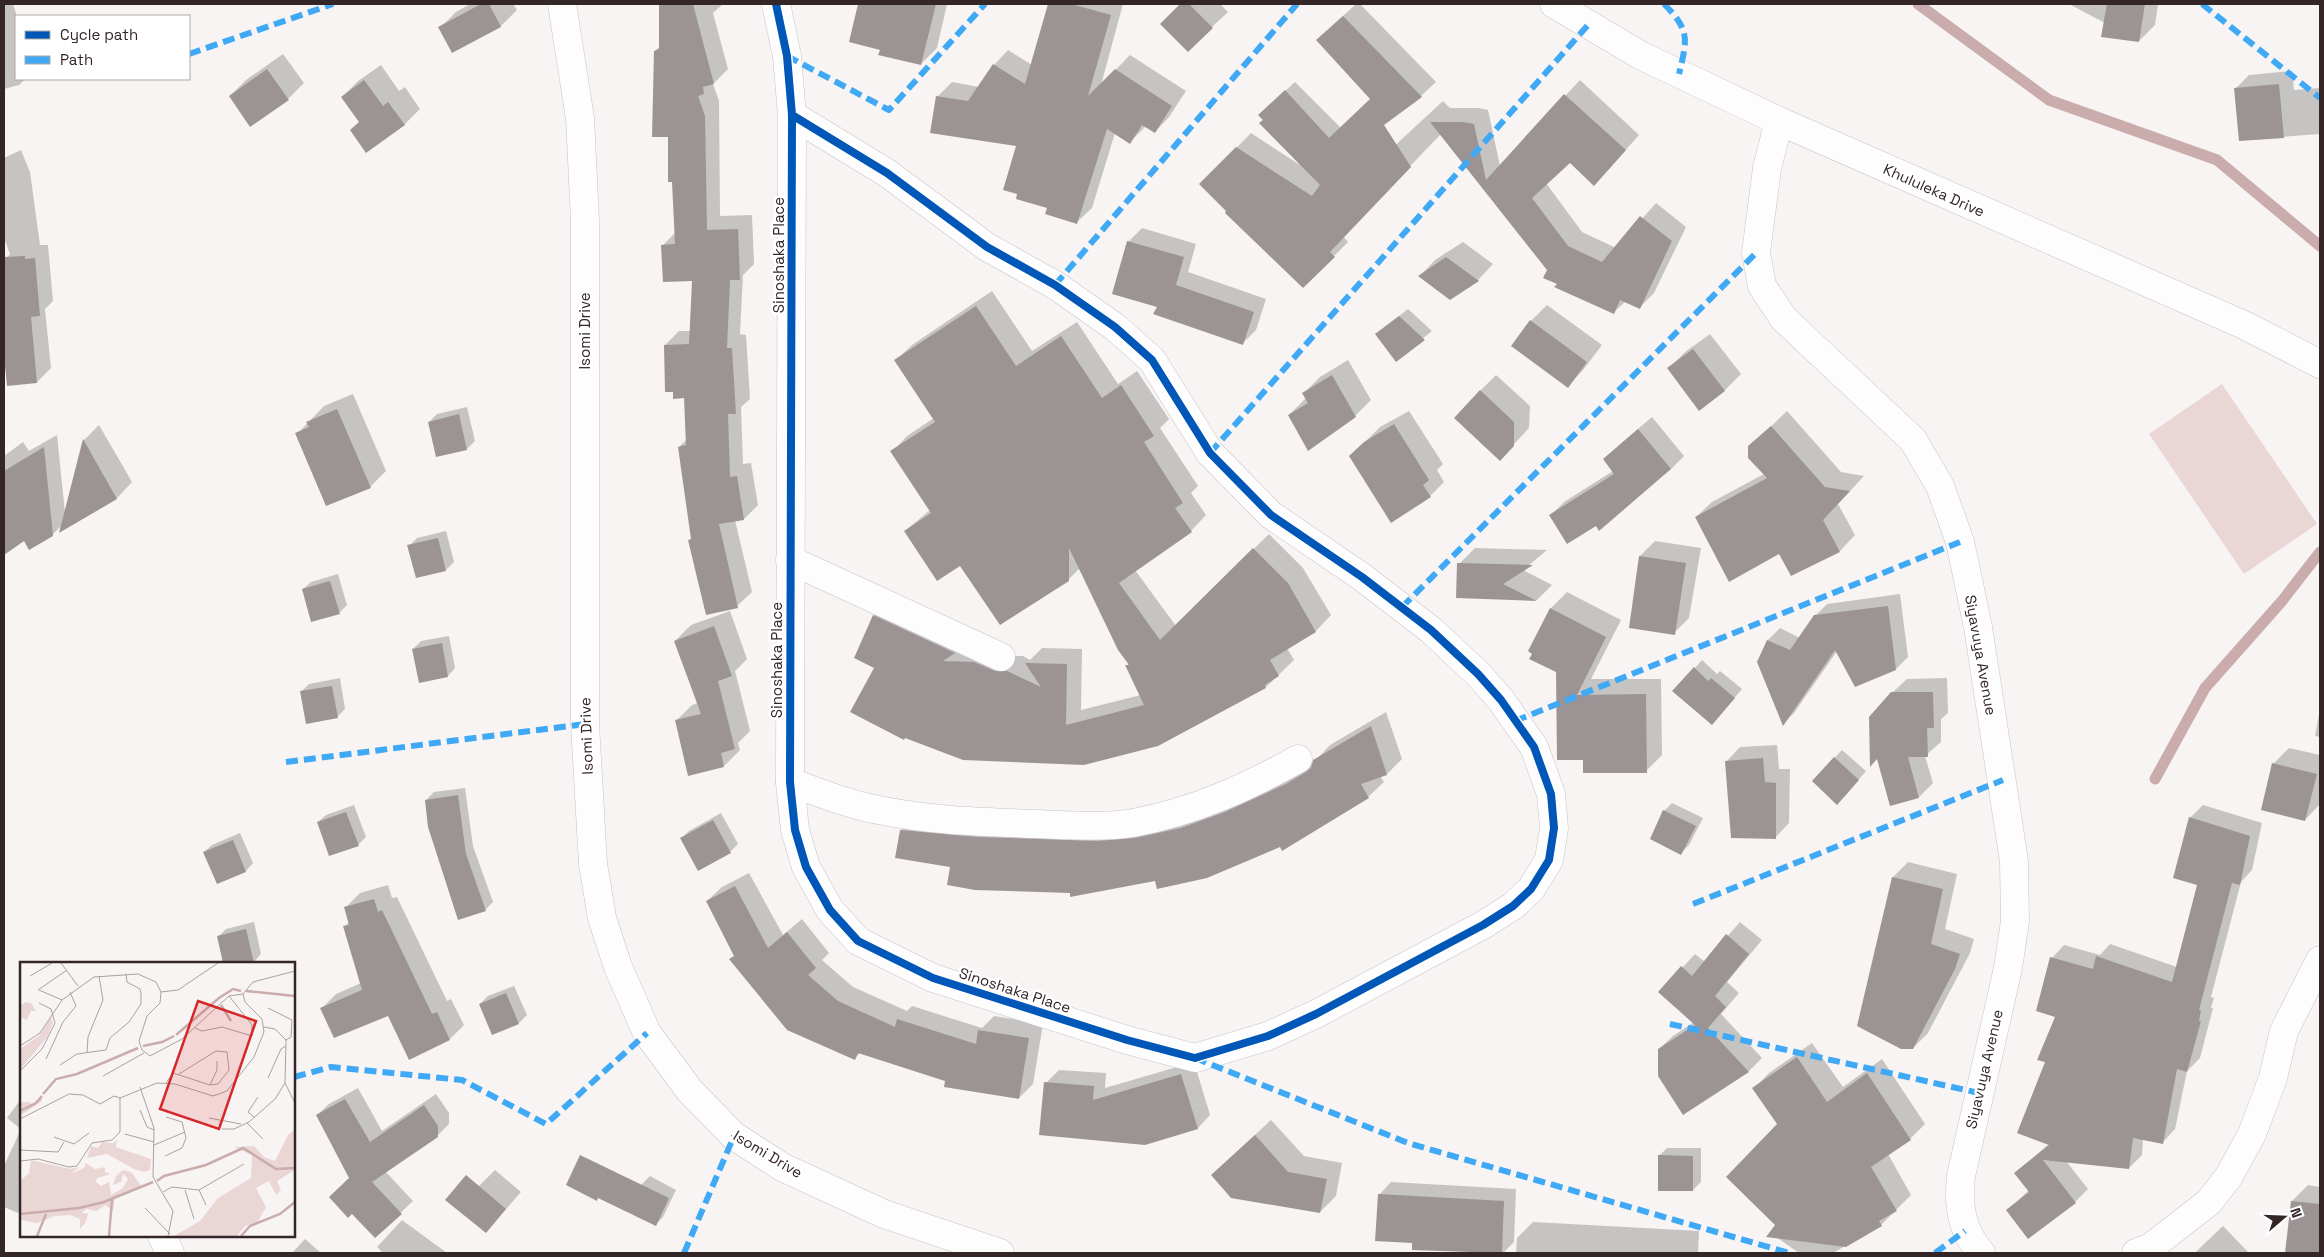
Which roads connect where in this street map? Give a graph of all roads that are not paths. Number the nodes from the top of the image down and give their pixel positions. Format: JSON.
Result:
{"nodes":[{"id":1,"x":562,"y":4,"type":"edge"},
{"id":2,"x":776,"y":4,"type":"edge"},
{"id":3,"x":1554,"y":4,"type":"edge"},
{"id":4,"x":792,"y":115,"type":"junction"},
{"id":5,"x":1779,"y":121,"type":"junction"},
{"id":6,"x":2320,"y":364,"type":"edge"},
{"id":7,"x":790,"y":560,"type":"junction"},
{"id":8,"x":1001,"y":657,"type":"dead end"},
{"id":9,"x":1298,"y":759,"type":"dead end"},
{"id":10,"x":790,"y":782,"type":"junction"},
{"id":11,"x":2320,"y":960,"type":"edge"},
{"id":12,"x":162,"y":1237,"type":"edge"},
{"id":13,"x":170,"y":1253,"type":"edge"},
{"id":14,"x":1000,"y":1253,"type":"edge"},
{"id":15,"x":1981,"y":1253,"type":"edge"},
{"id":16,"x":2136,"y":1253,"type":"edge"}],
"edges":[{"from":1,"to":14,"type":"street","name":"Isomi Drive"},
{"from":2,"to":4,"type":"street","name":"Sinoshaka Place"},
{"from":3,"to":5,"type":"street","name":"Khululeka Drive"},
{"from":4,"to":7,"type":"street","name":"Sinoshaka Place"},
{"from":4,"to":10,"type":"street","name":"Sinoshaka Place"},
{"from":5,"to":6,"type":"street","name":"Khululeka Drive"},
{"from":5,"to":15,"type":"street","name":"Siyavuya Avenue"},
{"from":7,"to":8,"type":"street"},
{"from":7,"to":10,"type":"street","name":"Sinoshaka Place"},
{"from":9,"to":10,"type":"street"},
{"from":11,"to":16,"type":"street"},
{"from":12,"to":13,"type":"street"}]}
